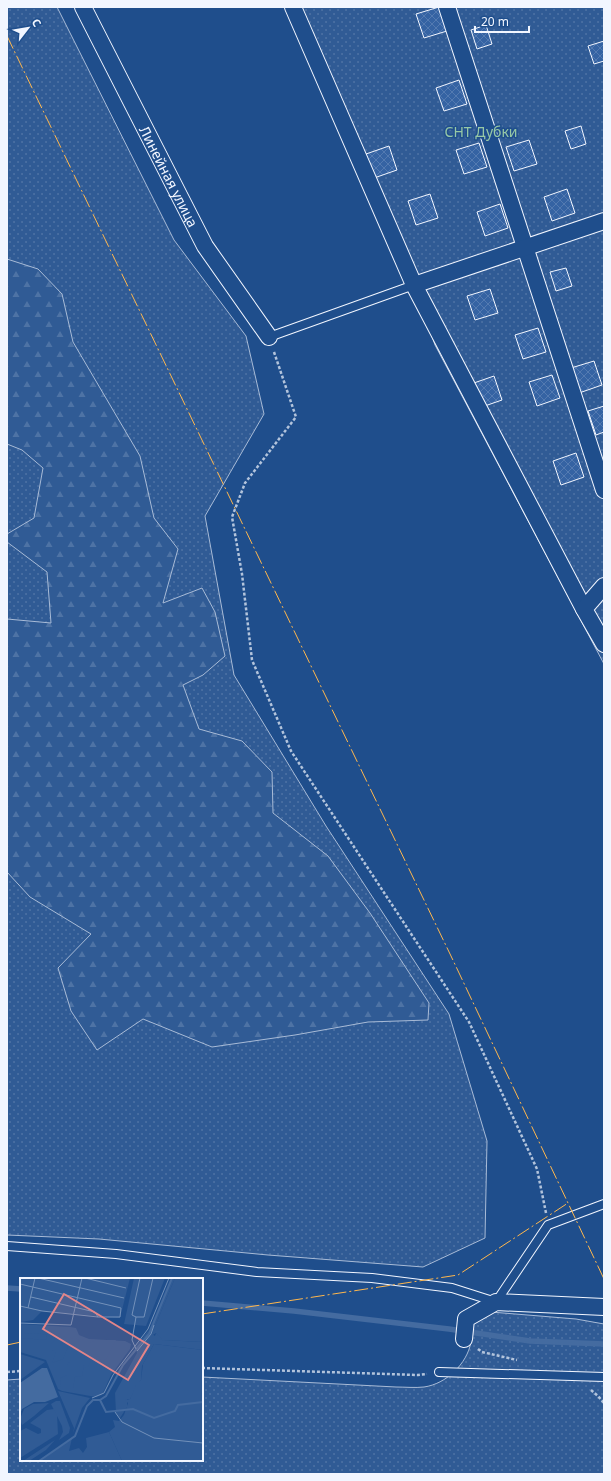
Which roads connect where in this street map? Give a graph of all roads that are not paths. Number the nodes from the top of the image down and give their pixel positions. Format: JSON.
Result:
{"nodes":[{"id":1,"x":82,"y":7,"type":"edge"},
{"id":2,"x":293,"y":7,"type":"edge"},
{"id":3,"x":447,"y":7,"type":"edge"},
{"id":4,"x":604,"y":220,"type":"edge"},
{"id":5,"x":524,"y":247,"type":"junction"},
{"id":6,"x":414,"y":285,"type":"junction"},
{"id":7,"x":269,"y":337,"type":"joint"},
{"id":8,"x":604,"y":490,"type":"edge"},
{"id":9,"x":604,"y":586,"type":"edge"},
{"id":10,"x":584,"y":609,"type":"junction"},
{"id":11,"x":604,"y":644,"type":"edge"},
{"id":12,"x":604,"y":1204,"type":"edge"},
{"id":13,"x":7,"y":1246,"type":"edge"},
{"id":14,"x":496,"y":1302,"type":"junction"},
{"id":15,"x":604,"y":1307,"type":"edge"},
{"id":16,"x":464,"y":1339,"type":"dead end"},
{"id":17,"x":438,"y":1372,"type":"road end"},
{"id":18,"x":604,"y":1376,"type":"edge"}],
"edges":[{"from":1,"to":7,"type":"street","name":"Линейная улица"},
{"from":2,"to":6,"type":"street"},
{"from":3,"to":5,"type":"street"},
{"from":4,"to":5,"type":"street"},
{"from":5,"to":6,"type":"street"},
{"from":5,"to":8,"type":"street"},
{"from":6,"to":7,"type":"lane"},
{"from":6,"to":10,"type":"street"},
{"from":9,"to":10,"type":"street"},
{"from":10,"to":11,"type":"street"},
{"from":12,"to":14,"type":"lane"},
{"from":13,"to":14,"type":"lane"},
{"from":14,"to":15,"type":"street"},
{"from":14,"to":16,"type":"street"},
{"from":17,"to":18,"type":"lane"}]}
